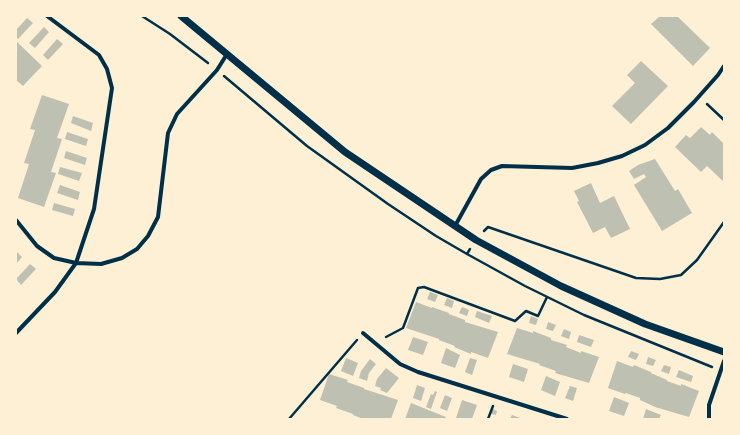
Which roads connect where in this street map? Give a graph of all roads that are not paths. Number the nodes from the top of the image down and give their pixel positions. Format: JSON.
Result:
{"nodes":[{"id":1,"x":47,"y":16,"type":"edge"},
{"id":2,"x":181,"y":16,"type":"edge"},
{"id":3,"x":228,"y":54,"type":"junction"},
{"id":4,"x":724,"y":66,"type":"edge"},
{"id":5,"x":16,"y":220,"type":"edge"},
{"id":6,"x":455,"y":226,"type":"junction"},
{"id":7,"x":76,"y":263,"type":"junction"},
{"id":8,"x":16,"y":333,"type":"edge"},
{"id":9,"x":363,"y":333,"type":"road end"},
{"id":10,"x":724,"y":352,"type":"edge"},
{"id":11,"x":724,"y":361,"type":"edge"},
{"id":12,"x":567,"y":419,"type":"edge"},
{"id":13,"x":710,"y":419,"type":"edge"}],
"edges":[{"from":1,"to":7,"type":"street"},
{"from":2,"to":3,"type":"street"},
{"from":3,"to":6,"type":"street"},
{"from":3,"to":7,"type":"street"},
{"from":4,"to":6,"type":"street"},
{"from":5,"to":7,"type":"street"},
{"from":6,"to":10,"type":"street"},
{"from":7,"to":8,"type":"street"},
{"from":9,"to":12,"type":"street"},
{"from":11,"to":13,"type":"street"}]}
